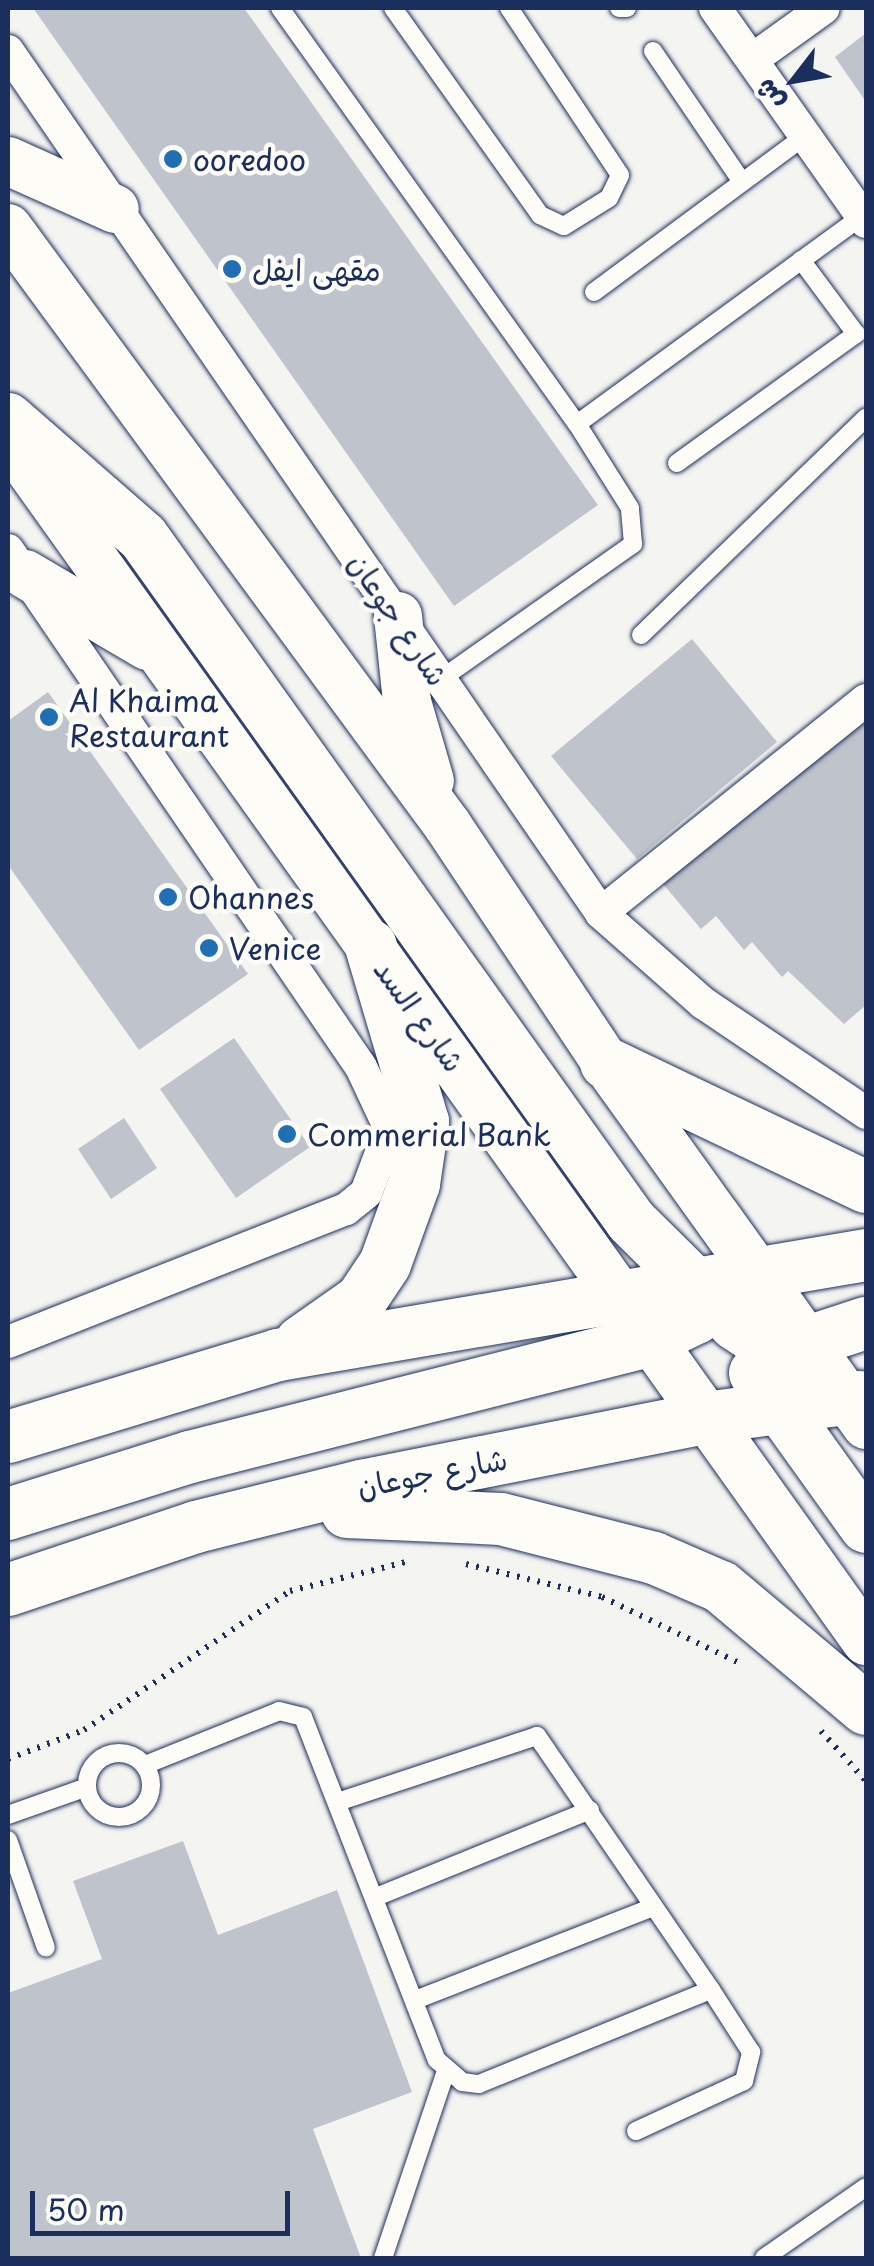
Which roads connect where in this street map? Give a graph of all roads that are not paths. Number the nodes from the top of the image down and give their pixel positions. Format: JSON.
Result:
{"nodes":[{"id":1,"x":280,"y":8,"type":"edge"},
{"id":2,"x":393,"y":8,"type":"edge"},
{"id":3,"x":509,"y":8,"type":"edge"},
{"id":4,"x":619,"y":8,"type":"edge"},
{"id":5,"x":628,"y":8,"type":"edge"},
{"id":6,"x":715,"y":8,"type":"edge"},
{"id":7,"x":824,"y":8,"type":"edge"},
{"id":8,"x":8,"y":51,"type":"edge"},
{"id":9,"x":652,"y":51,"type":"dead end"},
{"id":10,"x":753,"y":59,"type":"junction"},
{"id":11,"x":806,"y":135,"type":"junction"},
{"id":12,"x":8,"y":161,"type":"edge"},
{"id":13,"x":742,"y":182,"type":"junction"},
{"id":14,"x":115,"y":209,"type":"junction"},
{"id":15,"x":864,"y":219,"type":"edge"},
{"id":16,"x":8,"y":228,"type":"edge"},
{"id":17,"x":801,"y":260,"type":"junction"},
{"id":18,"x":8,"y":278,"type":"edge"},
{"id":19,"x":594,"y":292,"type":"dead end"},
{"id":20,"x":861,"y":342,"type":"edge"},
{"id":21,"x":97,"y":351,"type":"junction"},
{"id":22,"x":866,"y":418,"type":"edge"},
{"id":23,"x":8,"y":419,"type":"edge"},
{"id":24,"x":577,"y":424,"type":"junction"},
{"id":25,"x":8,"y":439,"type":"edge"},
{"id":26,"x":677,"y":463,"type":"dead end"},
{"id":27,"x":16,"y":562,"type":"edge"},
{"id":28,"x":398,"y":616,"type":"junction"},
{"id":29,"x":641,"y":635,"type":"dead end"},
{"id":30,"x":163,"y":655,"type":"junction"},
{"id":31,"x":440,"y":679,"type":"junction"},
{"id":32,"x":866,"y":700,"type":"edge"},
{"id":33,"x":448,"y":826,"type":"junction"},
{"id":34,"x":601,"y":913,"type":"junction"},
{"id":35,"x":371,"y":946,"type":"junction"},
{"id":36,"x":606,"y":1063,"type":"junction"},
{"id":37,"x":866,"y":1112,"type":"edge"},
{"id":38,"x":866,"y":1186,"type":"edge"},
{"id":39,"x":866,"y":1255,"type":"edge"},
{"id":40,"x":752,"y":1270,"type":"junction"},
{"id":41,"x":616,"y":1292,"type":"junction"},
{"id":42,"x":687,"y":1311,"type":"junction"},
{"id":43,"x":866,"y":1322,"type":"edge"},
{"id":44,"x":8,"y":1342,"type":"edge"},
{"id":45,"x":278,"y":1355,"type":"junction"},
{"id":46,"x":780,"y":1370,"type":"junction"},
{"id":47,"x":860,"y":1407,"type":"edge"},
{"id":48,"x":91,"y":1409,"type":"junction"},
{"id":49,"x":8,"y":1411,"type":"edge"},
{"id":50,"x":706,"y":1418,"type":"junction"},
{"id":51,"x":8,"y":1436,"type":"edge"},
{"id":52,"x":8,"y":1514,"type":"edge"},
{"id":53,"x":196,"y":1527,"type":"junction"},
{"id":54,"x":866,"y":1527,"type":"edge"},
{"id":55,"x":8,"y":1590,"type":"edge"},
{"id":56,"x":866,"y":1642,"type":"edge"},
{"id":57,"x":866,"y":1708,"type":"edge"},
{"id":58,"x":145,"y":1765,"type":"junction"},
{"id":59,"x":87,"y":1787,"type":"junction"},
{"id":60,"x":340,"y":1801,"type":"junction"},
{"id":61,"x":590,"y":1810,"type":"junction"},
{"id":62,"x":8,"y":1815,"type":"edge"},
{"id":63,"x":8,"y":1840,"type":"edge"},
{"id":64,"x":376,"y":1898,"type":"junction"},
{"id":65,"x":652,"y":1907,"type":"junction"},
{"id":66,"x":46,"y":1948,"type":"dead end"},
{"id":67,"x":710,"y":1990,"type":"junction"},
{"id":68,"x":415,"y":2000,"type":"junction"},
{"id":69,"x":446,"y":2071,"type":"junction"},
{"id":70,"x":636,"y":2131,"type":"dead end"},
{"id":71,"x":866,"y":2187,"type":"edge"},
{"id":72,"x":383,"y":2258,"type":"edge"},
{"id":73,"x":764,"y":2258,"type":"edge"}],
"edges":[{"from":1,"to":24,"type":"lane"},
{"from":2,"to":3,"type":"lane"},
{"from":4,"to":5,"type":"lane"},
{"from":6,"to":10,"type":"street"},
{"from":7,"to":10,"type":"street"},
{"from":8,"to":14,"type":"street","name":"شارع جوعان"},
{"from":9,"to":13,"type":"lane"},
{"from":10,"to":11,"type":"street"},
{"from":11,"to":13,"type":"lane"},
{"from":11,"to":15,"type":"street"},
{"from":12,"to":14,"type":"main road"},
{"from":13,"to":19,"type":"lane"},
{"from":14,"to":28,"type":"street","name":"شارع جوعان"},
{"from":15,"to":17,"type":"lane"},
{"from":16,"to":21,"type":"main road"},
{"from":17,"to":20,"type":"lane"},
{"from":17,"to":24,"type":"lane"},
{"from":18,"to":21,"type":"main road"},
{"from":20,"to":26,"type":"lane"},
{"from":21,"to":33,"type":"main road"},
{"from":22,"to":29,"type":"lane"},
{"from":23,"to":42,"type":"main road"},
{"from":24,"to":31,"type":"lane"},
{"from":25,"to":30,"type":"main road","name":"شارع السد"},
{"from":27,"to":30,"type":"main road"},
{"from":27,"to":44,"type":"street"},
{"from":28,"to":31,"type":"street","name":"شارع جوعان"},
{"from":28,"to":33,"type":"main road"},
{"from":30,"to":35,"type":"main road","name":"شارع السد"},
{"from":31,"to":34,"type":"street","name":"شارع جوعان"},
{"from":32,"to":34,"type":"street"},
{"from":33,"to":36,"type":"main road"},
{"from":34,"to":37,"type":"street","name":"شارع جوعان"},
{"from":35,"to":41,"type":"main road","name":"شارع السد"},
{"from":35,"to":45,"type":"main road"},
{"from":36,"to":38,"type":"main road"},
{"from":36,"to":40,"type":"main road"},
{"from":39,"to":40,"type":"main road"},
{"from":40,"to":42,"type":"main road"},
{"from":40,"to":46,"type":"main road"},
{"from":41,"to":42,"type":"main road"},
{"from":41,"to":45,"type":"main road"},
{"from":42,"to":46,"type":"main road"},
{"from":42,"to":50,"type":"main road"},
{"from":42,"to":52,"type":"main road"},
{"from":43,"to":46,"type":"main road"},
{"from":45,"to":48,"type":"main road"},
{"from":46,"to":47,"type":"main road","name":"شارع جوعان"},
{"from":46,"to":50,"type":"main road","name":"شارع جوعان"},
{"from":46,"to":54,"type":"main road"},
{"from":48,"to":49,"type":"street"},
{"from":48,"to":51,"type":"main road"},
{"from":50,"to":53,"type":"main road","name":"شارع جوعان"},
{"from":50,"to":56,"type":"main road"},
{"from":53,"to":55,"type":"main road","name":"شارع جوعان"},
{"from":53,"to":57,"type":"main road"},
{"from":58,"to":59,"type":"lane"},
{"from":58,"to":59,"type":"lane"},
{"from":58,"to":60,"type":"lane"},
{"from":59,"to":62,"type":"lane"},
{"from":60,"to":61,"type":"lane"},
{"from":60,"to":64,"type":"lane"},
{"from":61,"to":64,"type":"lane"},
{"from":61,"to":65,"type":"lane"},
{"from":63,"to":66,"type":"lane"},
{"from":64,"to":68,"type":"lane"},
{"from":65,"to":67,"type":"lane"},
{"from":65,"to":68,"type":"lane"},
{"from":67,"to":69,"type":"lane"},
{"from":67,"to":70,"type":"lane"},
{"from":68,"to":69,"type":"lane"},
{"from":69,"to":72,"type":"lane"},
{"from":71,"to":73,"type":"lane"}]}
